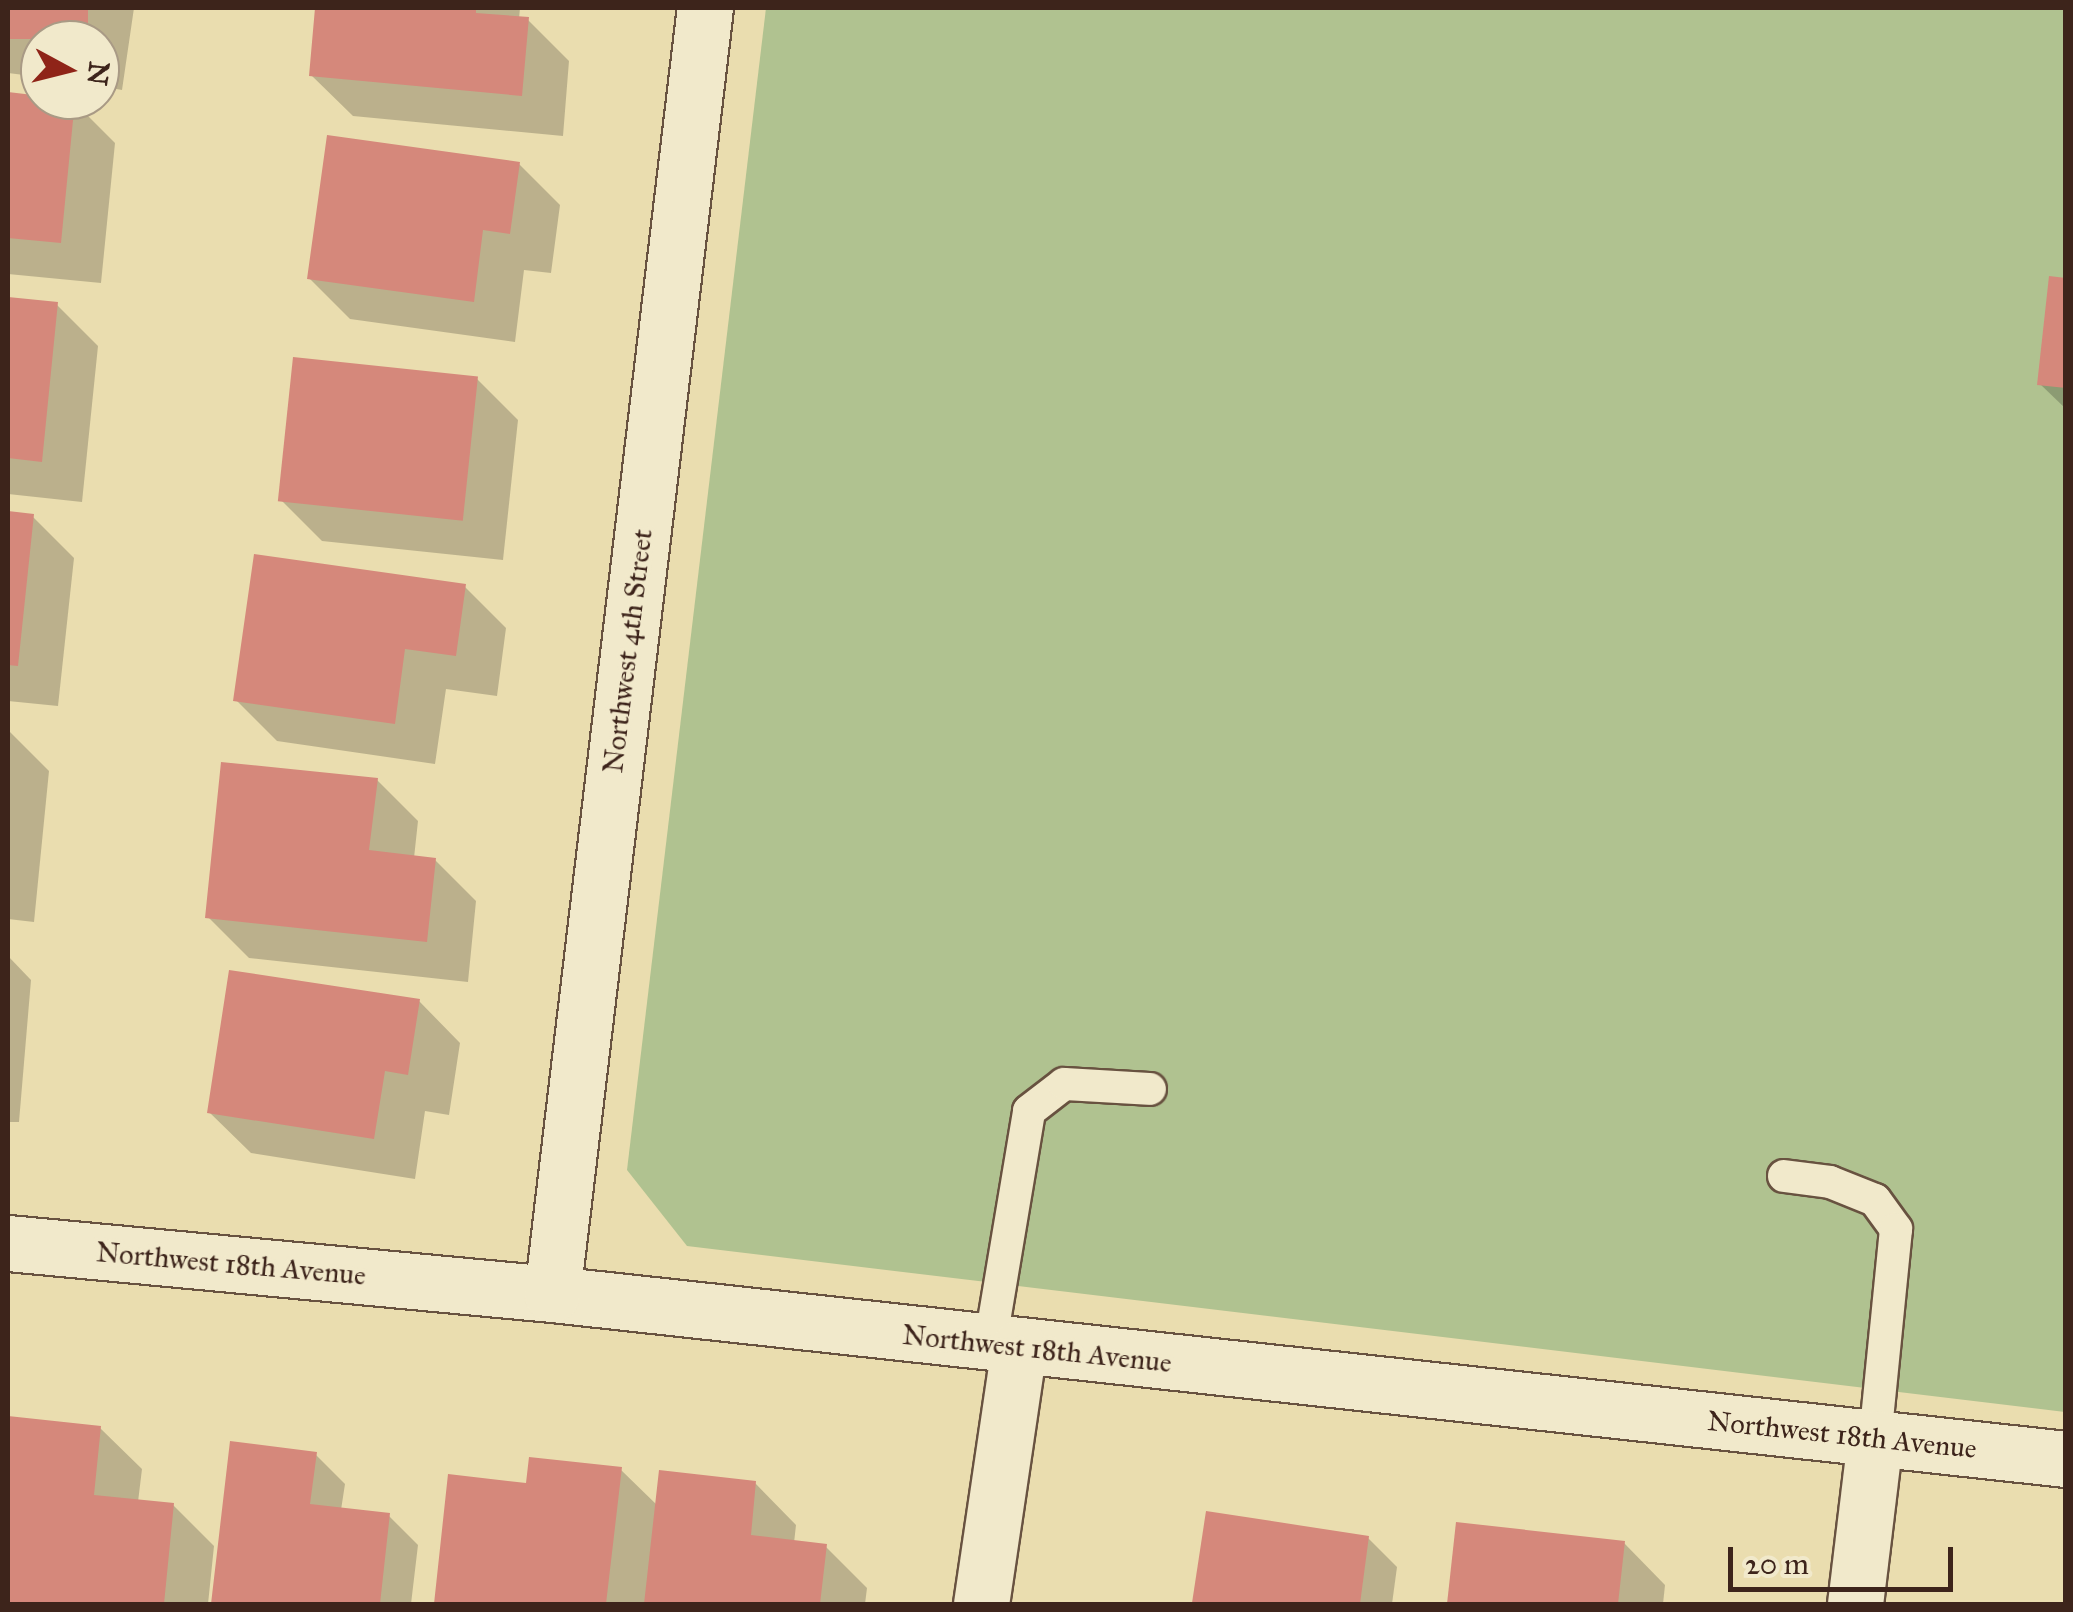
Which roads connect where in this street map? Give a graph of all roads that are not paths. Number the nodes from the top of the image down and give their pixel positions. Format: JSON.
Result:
{"nodes":[{"id":1,"x":705,"y":8,"type":"edge"},
{"id":2,"x":1150,"y":1089,"type":"dead end"},
{"id":3,"x":1784,"y":1176,"type":"dead end"},
{"id":4,"x":8,"y":1243,"type":"edge"},
{"id":5,"x":552,"y":1294,"type":"junction"},
{"id":6,"x":1004,"y":1346,"type":"junction"},
{"id":7,"x":1875,"y":1438,"type":"junction"},
{"id":8,"x":2066,"y":1458,"type":"edge"},
{"id":9,"x":980,"y":1604,"type":"edge"},
{"id":10,"x":1855,"y":1604,"type":"edge"}],
"edges":[{"from":1,"to":5,"type":"street","name":"Northwest 4th Street"},
{"from":2,"to":6,"type":"lane"},
{"from":3,"to":7,"type":"lane"},
{"from":4,"to":5,"type":"street","name":"Northwest 18th Avenue"},
{"from":5,"to":6,"type":"street","name":"Northwest 18th Avenue"},
{"from":6,"to":7,"type":"street","name":"Northwest 18th Avenue"},
{"from":6,"to":9,"type":"street"},
{"from":7,"to":8,"type":"street","name":"Northwest 18th Avenue"},
{"from":7,"to":10,"type":"street"}]}
